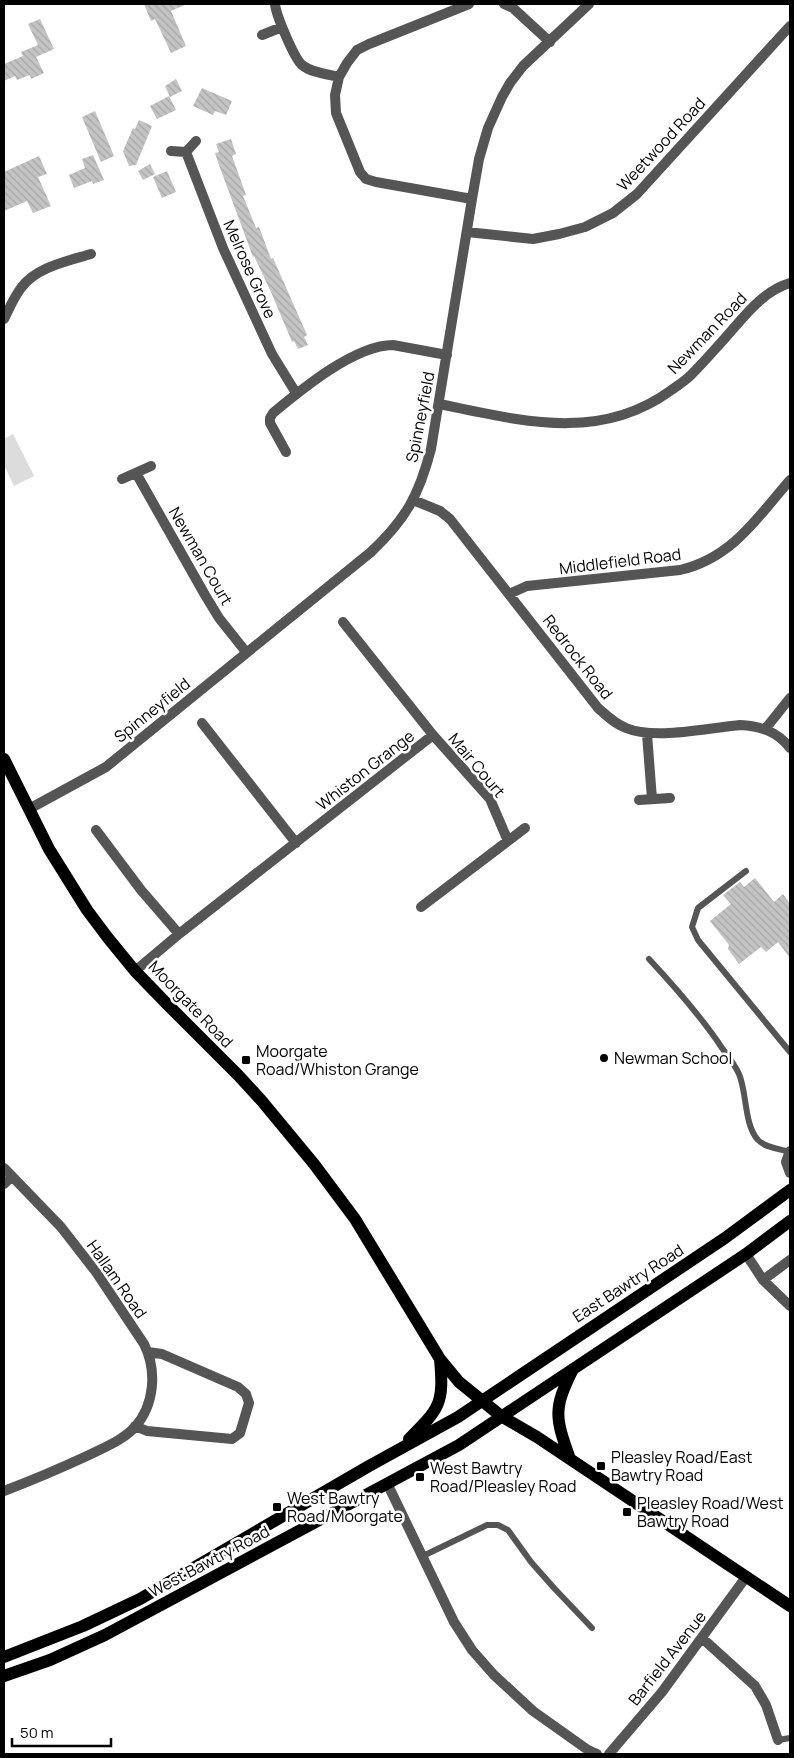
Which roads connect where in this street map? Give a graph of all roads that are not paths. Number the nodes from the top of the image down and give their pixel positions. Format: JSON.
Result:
{"nodes":[{"id":1,"x":275,"y":4,"type":"edge"},
{"id":2,"x":469,"y":4,"type":"edge"},
{"id":3,"x":504,"y":4,"type":"edge"},
{"id":4,"x":588,"y":4,"type":"edge"},
{"id":5,"x":790,"y":26,"type":"edge"},
{"id":6,"x":282,"y":27,"type":"junction"},
{"id":7,"x":262,"y":35,"type":"dead end"},
{"id":8,"x":550,"y":42,"type":"junction"},
{"id":9,"x":340,"y":77,"type":"junction"},
{"id":10,"x":196,"y":141,"type":"dead end"},
{"id":11,"x":171,"y":151,"type":"dead end"},
{"id":12,"x":186,"y":152,"type":"junction"},
{"id":13,"x":472,"y":199,"type":"junction"},
{"id":14,"x":467,"y":232,"type":"junction"},
{"id":15,"x":91,"y":254,"type":"dead end"},
{"id":16,"x":790,"y":283,"type":"edge"},
{"id":17,"x":4,"y":319,"type":"edge"},
{"id":18,"x":447,"y":355,"type":"junction"},
{"id":19,"x":296,"y":394,"type":"junction"},
{"id":20,"x":439,"y":404,"type":"junction"},
{"id":21,"x":286,"y":452,"type":"dead end"},
{"id":22,"x":151,"y":466,"type":"dead end"},
{"id":23,"x":136,"y":473,"type":"junction"},
{"id":24,"x":122,"y":479,"type":"dead end"},
{"id":25,"x":790,"y":480,"type":"edge"},
{"id":26,"x":413,"y":500,"type":"junction"},
{"id":27,"x":509,"y":594,"type":"junction"},
{"id":28,"x":343,"y":622,"type":"dead end"},
{"id":29,"x":246,"y":652,"type":"junction"},
{"id":30,"x":790,"y":698,"type":"edge"},
{"id":31,"x":202,"y":723,"type":"dead end"},
{"id":32,"x":766,"y":728,"type":"junction"},
{"id":33,"x":647,"y":734,"type":"junction"},
{"id":34,"x":433,"y":735,"type":"junction"},
{"id":35,"x":790,"y":748,"type":"edge"},
{"id":36,"x":4,"y":759,"type":"edge"},
{"id":37,"x":670,"y":798,"type":"dead end"},
{"id":38,"x":652,"y":799,"type":"junction"},
{"id":39,"x":640,"y":800,"type":"dead end"},
{"id":40,"x":29,"y":809,"type":"junction"},
{"id":41,"x":525,"y":828,"type":"dead end"},
{"id":42,"x":96,"y":830,"type":"dead end"},
{"id":43,"x":508,"y":841,"type":"junction"},
{"id":44,"x":296,"y":843,"type":"junction"},
{"id":45,"x":746,"y":871,"type":"dead end"},
{"id":46,"x":421,"y":907,"type":"dead end"},
{"id":47,"x":179,"y":934,"type":"junction"},
{"id":48,"x":649,"y":959,"type":"dead end"},
{"id":49,"x":136,"y":971,"type":"junction"},
{"id":50,"x":790,"y":1052,"type":"edge"},
{"id":51,"x":790,"y":1152,"type":"edge"},
{"id":52,"x":4,"y":1168,"type":"edge"},
{"id":53,"x":790,"y":1173,"type":"edge"},
{"id":54,"x":12,"y":1176,"type":"junction"},
{"id":55,"x":4,"y":1184,"type":"edge"},
{"id":56,"x":790,"y":1190,"type":"edge"},
{"id":57,"x":790,"y":1221,"type":"edge"},
{"id":58,"x":746,"y":1254,"type":"junction"},
{"id":59,"x":790,"y":1260,"type":"edge"},
{"id":60,"x":763,"y":1280,"type":"junction"},
{"id":61,"x":790,"y":1306,"type":"edge"},
{"id":62,"x":148,"y":1352,"type":"junction"},
{"id":63,"x":440,"y":1359,"type":"junction"},
{"id":64,"x":573,"y":1369,"type":"junction"},
{"id":65,"x":483,"y":1401,"type":"junction"},
{"id":66,"x":501,"y":1416,"type":"junction"},
{"id":67,"x":135,"y":1426,"type":"junction"},
{"id":68,"x":400,"y":1448,"type":"junction"},
{"id":69,"x":570,"y":1459,"type":"junction"},
{"id":70,"x":387,"y":1483,"type":"junction"},
{"id":71,"x":4,"y":1491,"type":"edge"},
{"id":72,"x":423,"y":1556,"type":"junction"},
{"id":73,"x":746,"y":1577,"type":"junction"},
{"id":74,"x":790,"y":1606,"type":"edge"},
{"id":75,"x":592,"y":1628,"type":"dead end"},
{"id":76,"x":702,"y":1638,"type":"junction"},
{"id":77,"x":4,"y":1657,"type":"edge"},
{"id":78,"x":4,"y":1676,"type":"edge"},
{"id":79,"x":790,"y":1738,"type":"edge"},
{"id":80,"x":778,"y":1740,"type":"joint"},
{"id":81,"x":597,"y":1754,"type":"edge"},
{"id":82,"x":609,"y":1754,"type":"edge"}],
"edges":[{"from":1,"to":6,"type":"street"},
{"from":2,"to":9,"type":"street"},
{"from":3,"to":8,"type":"street"},
{"from":4,"to":8,"type":"street","name":"Spinneyfield"},
{"from":5,"to":14,"type":"street","name":"Weetwood Road"},
{"from":6,"to":7,"type":"street"},
{"from":6,"to":9,"type":"street"},
{"from":8,"to":13,"type":"street","name":"Spinneyfield"},
{"from":9,"to":13,"type":"street"},
{"from":10,"to":12,"type":"street"},
{"from":11,"to":12,"type":"street"},
{"from":12,"to":19,"type":"street","name":"Melrose Grove"},
{"from":13,"to":14,"type":"street","name":"Spinneyfield"},
{"from":14,"to":18,"type":"street","name":"Spinneyfield"},
{"from":15,"to":17,"type":"street"},
{"from":16,"to":20,"type":"street","name":"Newman Road"},
{"from":18,"to":19,"type":"street"},
{"from":18,"to":20,"type":"street","name":"Spinneyfield"},
{"from":19,"to":21,"type":"street"},
{"from":20,"to":26,"type":"street","name":"Spinneyfield"},
{"from":22,"to":23,"type":"street"},
{"from":23,"to":24,"type":"street"},
{"from":23,"to":29,"type":"street","name":"Newman Court"},
{"from":25,"to":27,"type":"street","name":"Middlefield Road"},
{"from":26,"to":27,"type":"street","name":"Redrock Road"},
{"from":26,"to":29,"type":"street","name":"Spinneyfield"},
{"from":27,"to":33,"type":"street","name":"Redrock Road"},
{"from":28,"to":34,"type":"street","name":"Whiston Grange"},
{"from":29,"to":40,"type":"street","name":"Spinneyfield"},
{"from":30,"to":32,"type":"street"},
{"from":31,"to":44,"type":"street"},
{"from":32,"to":33,"type":"street","name":"Redrock Road"},
{"from":32,"to":35,"type":"street","name":"Redrock Road"},
{"from":33,"to":38,"type":"street"},
{"from":34,"to":43,"type":"street","name":"Mair Court"},
{"from":34,"to":44,"type":"street","name":"Whiston Grange"},
{"from":36,"to":40,"type":"main road","name":"Moorgate Road"},
{"from":37,"to":38,"type":"street"},
{"from":38,"to":39,"type":"street"},
{"from":40,"to":49,"type":"main road","name":"Moorgate Road"},
{"from":41,"to":43,"type":"street"},
{"from":42,"to":47,"type":"street"},
{"from":43,"to":46,"type":"street"},
{"from":44,"to":47,"type":"street","name":"Whiston Grange"},
{"from":45,"to":50,"type":"lane"},
{"from":47,"to":49,"type":"street","name":"Whiston Grange"},
{"from":48,"to":51,"type":"lane"},
{"from":49,"to":63,"type":"main road","name":"Moorgate Road"},
{"from":51,"to":53,"type":"street"},
{"from":52,"to":54,"type":"street","name":"Hallam Road"},
{"from":54,"to":55,"type":"street"},
{"from":54,"to":62,"type":"street","name":"Hallam Road"},
{"from":56,"to":65,"type":"main road","name":"East Bawtry Road"},
{"from":57,"to":58,"type":"main road"},
{"from":58,"to":60,"type":"street"},
{"from":58,"to":64,"type":"main road"},
{"from":59,"to":60,"type":"street"},
{"from":60,"to":61,"type":"street"},
{"from":62,"to":67,"type":"street","name":"Hallam Road"},
{"from":62,"to":67,"type":"street"},
{"from":63,"to":65,"type":"main road","name":"Moorgate Road"},
{"from":63,"to":68,"type":"main road"},
{"from":64,"to":66,"type":"main road"},
{"from":64,"to":69,"type":"main road"},
{"from":65,"to":66,"type":"main road","name":"Moorgate Road"},
{"from":65,"to":68,"type":"main road","name":"West Bawtry Road"},
{"from":66,"to":69,"type":"main road","name":"Moorgate Road"},
{"from":66,"to":70,"type":"main road","name":"West Bawtry Road"},
{"from":67,"to":71,"type":"street"},
{"from":68,"to":77,"type":"main road","name":"West Bawtry Road"},
{"from":69,"to":73,"type":"main road","name":"Moorgate Road"},
{"from":70,"to":72,"type":"street"},
{"from":70,"to":78,"type":"main road","name":"West Bawtry Road"},
{"from":72,"to":75,"type":"lane"},
{"from":72,"to":81,"type":"street"},
{"from":73,"to":74,"type":"main road","name":"Moorgate Road"},
{"from":73,"to":76,"type":"street","name":"Barfield Avenue"},
{"from":76,"to":80,"type":"street"},
{"from":76,"to":82,"type":"street","name":"Barfield Avenue"},
{"from":79,"to":80,"type":"lane"}]}
